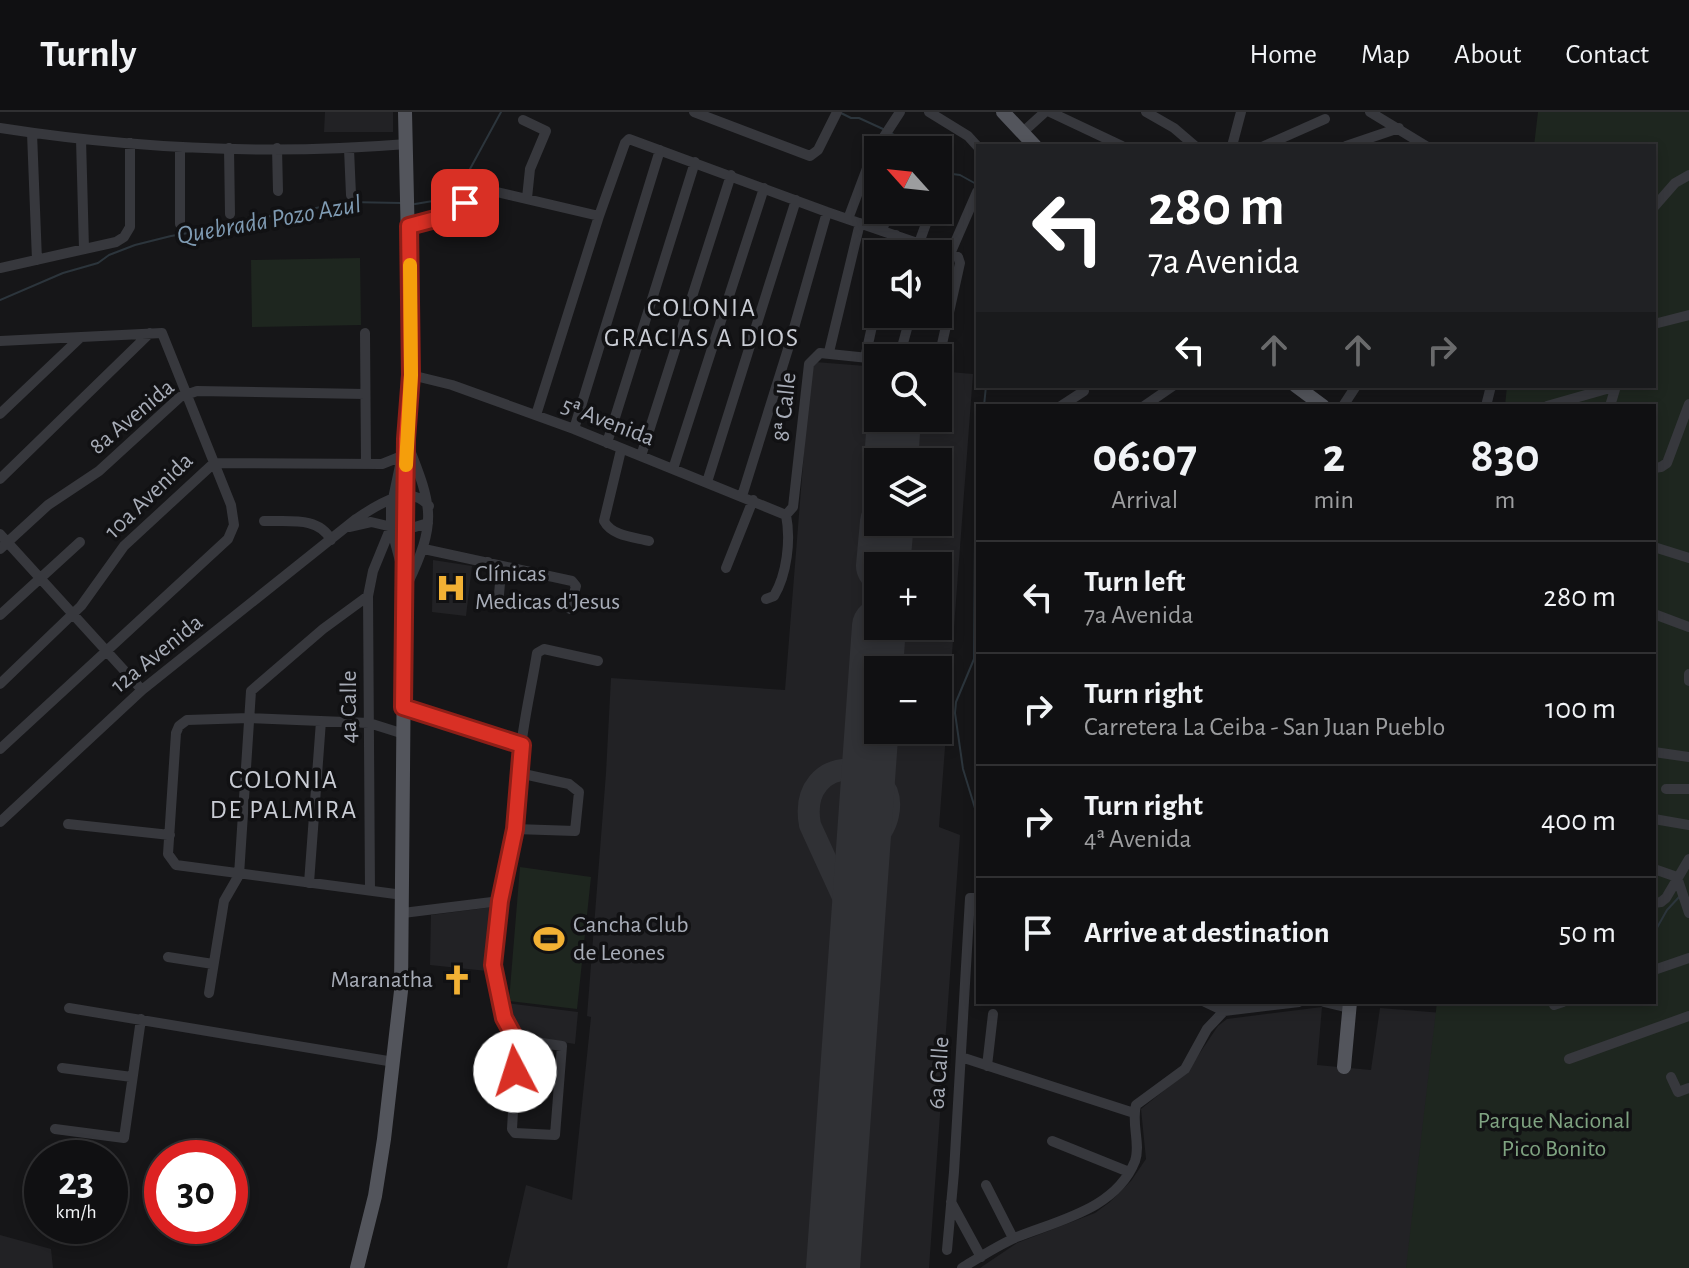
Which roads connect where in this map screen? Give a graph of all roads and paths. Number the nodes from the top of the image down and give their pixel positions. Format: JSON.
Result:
{"nodes":[{"id":1,"x":405,"y":112,"type":"edge"},
{"id":2,"x":694,"y":112,"type":"edge"},
{"id":3,"x":900,"y":112,"type":"edge"},
{"id":4,"x":929,"y":112,"type":"edge"},
{"id":5,"x":1003,"y":112,"type":"edge"},
{"id":6,"x":1047,"y":112,"type":"edge"},
{"id":7,"x":1146,"y":112,"type":"edge"},
{"id":8,"x":1241,"y":112,"type":"edge"},
{"id":9,"x":1370,"y":112,"type":"edge"},
{"id":10,"x":836,"y":114,"type":"edge"},
{"id":11,"x":1325,"y":119,"type":"dead end"},
{"id":12,"x":523,"y":120,"type":"dead end"},
{"id":13,"x":0,"y":128,"type":"edge"},
{"id":14,"x":1399,"y":128,"type":"junction"},
{"id":15,"x":1023,"y":132,"type":"junction"},
{"id":16,"x":32,"y":133,"type":"junction"},
{"id":17,"x":81,"y":139,"type":"junction"},
{"id":18,"x":130,"y":143,"type":"junction"},
{"id":19,"x":407,"y":144,"type":"junction"},
{"id":20,"x":1033,"y":144,"type":"edge"},
{"id":21,"x":1118,"y":144,"type":"edge"},
{"id":22,"x":1193,"y":144,"type":"edge"},
{"id":23,"x":1233,"y":144,"type":"edge"},
{"id":24,"x":1269,"y":144,"type":"edge"},
{"id":25,"x":1352,"y":144,"type":"edge"},
{"id":26,"x":1423,"y":144,"type":"edge"},
{"id":27,"x":976,"y":145,"type":"edge"},
{"id":28,"x":180,"y":147,"type":"junction"},
{"id":29,"x":229,"y":148,"type":"junction"},
{"id":30,"x":277,"y":148,"type":"junction"},
{"id":31,"x":349,"y":149,"type":"junction"},
{"id":32,"x":660,"y":150,"type":"junction"},
{"id":33,"x":695,"y":162,"type":"junction"},
{"id":34,"x":731,"y":175,"type":"junction"},
{"id":35,"x":1689,"y":175,"type":"edge"},
{"id":36,"x":764,"y":188,"type":"junction"},
{"id":37,"x":278,"y":191,"type":"dead end"},
{"id":38,"x":351,"y":195,"type":"dead end"},
{"id":39,"x":976,"y":195,"type":"edge"},
{"id":40,"x":527,"y":198,"type":"junction"},
{"id":41,"x":796,"y":200,"type":"junction"},
{"id":42,"x":1656,"y":205,"type":"edge"},
{"id":43,"x":827,"y":212,"type":"junction"},
{"id":44,"x":230,"y":214,"type":"dead end"},
{"id":45,"x":599,"y":216,"type":"junction"},
{"id":46,"x":409,"y":219,"type":"junction"},
{"id":47,"x":848,"y":219,"type":"junction"},
{"id":48,"x":860,"y":223,"type":"junction"},
{"id":49,"x":180,"y":224,"type":"dead end"},
{"id":50,"x":884,"y":224,"type":"edge"},
{"id":51,"x":882,"y":231,"type":"junction"},
{"id":52,"x":896,"y":235,"type":"junction"},
{"id":53,"x":895,"y":240,"type":"edge"},
{"id":54,"x":907,"y":240,"type":"edge"},
{"id":55,"x":84,"y":249,"type":"junction"},
{"id":56,"x":954,"y":255,"type":"joint"},
{"id":57,"x":37,"y":260,"type":"junction"},
{"id":58,"x":0,"y":268,"type":"edge"},
{"id":59,"x":1689,"y":315,"type":"edge"},
{"id":60,"x":1656,"y":323,"type":"edge"},
{"id":61,"x":150,"y":333,"type":"junction"},
{"id":62,"x":365,"y":333,"type":"dead end"},
{"id":63,"x":81,"y":337,"type":"junction"},
{"id":64,"x":2,"y":342,"type":"edge"},
{"id":65,"x":942,"y":344,"type":"edge"},
{"id":66,"x":829,"y":352,"type":"junction"},
{"id":67,"x":864,"y":358,"type":"edge"},
{"id":68,"x":411,"y":375,"type":"junction"},
{"id":69,"x":1170,"y":388,"type":"edge"},
{"id":70,"x":1299,"y":388,"type":"edge"},
{"id":71,"x":1610,"y":388,"type":"edge"},
{"id":72,"x":1084,"y":391,"type":"dead end"},
{"id":73,"x":188,"y":394,"type":"junction"},
{"id":74,"x":365,"y":394,"type":"junction"},
{"id":75,"x":1064,"y":404,"type":"edge"},
{"id":76,"x":1147,"y":404,"type":"edge"},
{"id":77,"x":1319,"y":404,"type":"edge"},
{"id":78,"x":1554,"y":404,"type":"edge"},
{"id":79,"x":1689,"y":404,"type":"edge"},
{"id":80,"x":0,"y":414,"type":"edge"},
{"id":81,"x":536,"y":415,"type":"junction"},
{"id":82,"x":574,"y":429,"type":"junction"},
{"id":83,"x":406,"y":439,"type":"junction"},
{"id":84,"x":607,"y":443,"type":"junction"},
{"id":85,"x":621,"y":450,"type":"junction"},
{"id":86,"x":402,"y":456,"type":"junction"},
{"id":87,"x":641,"y":456,"type":"junction"},
{"id":88,"x":214,"y":463,"type":"junction"},
{"id":89,"x":366,"y":463,"type":"junction"},
{"id":90,"x":382,"y":464,"type":"junction"},
{"id":91,"x":1656,"y":468,"type":"edge"},
{"id":92,"x":673,"y":469,"type":"junction"},
{"id":93,"x":397,"y":476,"type":"junction"},
{"id":94,"x":0,"y":479,"type":"edge"},
{"id":95,"x":707,"y":482,"type":"junction"},
{"id":96,"x":399,"y":497,"type":"junction"},
{"id":97,"x":747,"y":498,"type":"junction"},
{"id":98,"x":429,"y":506,"type":"junction"},
{"id":99,"x":786,"y":515,"type":"junction"},
{"id":100,"x":264,"y":521,"type":"dead end"},
{"id":101,"x":428,"y":523,"type":"junction"},
{"id":102,"x":348,"y":527,"type":"junction"},
{"id":103,"x":398,"y":528,"type":"junction"},
{"id":104,"x":331,"y":540,"type":"junction"},
{"id":105,"x":649,"y":541,"type":"dead end"},
{"id":106,"x":2,"y":542,"type":"edge"},
{"id":107,"x":80,"y":542,"type":"dead end"},
{"id":108,"x":1656,"y":548,"type":"edge"},
{"id":109,"x":424,"y":549,"type":"junction"},
{"id":110,"x":1689,"y":558,"type":"edge"},
{"id":111,"x":488,"y":562,"type":"junction"},
{"id":112,"x":726,"y":568,"type":"dead end"},
{"id":113,"x":40,"y":578,"type":"junction"},
{"id":114,"x":406,"y":587,"type":"junction"},
{"id":115,"x":368,"y":596,"type":"junction"},
{"id":116,"x":766,"y":599,"type":"dead end"},
{"id":117,"x":498,"y":606,"type":"dead end"},
{"id":118,"x":570,"y":609,"type":"dead end"},
{"id":119,"x":0,"y":615,"type":"edge"},
{"id":120,"x":73,"y":615,"type":"junction"},
{"id":121,"x":1656,"y":615,"type":"edge"},
{"id":122,"x":1689,"y":627,"type":"edge"},
{"id":123,"x":107,"y":651,"type":"junction"},
{"id":124,"x":598,"y":661,"type":"dead end"},
{"id":125,"x":1689,"y":674,"type":"edge"},
{"id":126,"x":1689,"y":681,"type":"edge"},
{"id":127,"x":0,"y":684,"type":"edge"},
{"id":128,"x":142,"y":690,"type":"junction"},
{"id":129,"x":403,"y":707,"type":"junction"},
{"id":130,"x":249,"y":718,"type":"junction"},
{"id":131,"x":321,"y":721,"type":"junction"},
{"id":132,"x":369,"y":723,"type":"junction"},
{"id":133,"x":404,"y":734,"type":"junction"},
{"id":134,"x":522,"y":745,"type":"junction"},
{"id":135,"x":0,"y":749,"type":"edge"},
{"id":136,"x":1656,"y":752,"type":"edge"},
{"id":137,"x":1689,"y":757,"type":"edge"},
{"id":138,"x":519,"y":773,"type":"junction"},
{"id":139,"x":1666,"y":789,"type":"dead end"},
{"id":140,"x":1689,"y":789,"type":"edge"},
{"id":141,"x":1656,"y":819,"type":"edge"},
{"id":142,"x":0,"y":822,"type":"edge"},
{"id":143,"x":68,"y":824,"type":"dead end"},
{"id":144,"x":1689,"y":825,"type":"edge"},
{"id":145,"x":515,"y":829,"type":"junction"},
{"id":146,"x":170,"y":835,"type":"junction"},
{"id":147,"x":1689,"y":859,"type":"edge"},
{"id":148,"x":1656,"y":870,"type":"edge"},
{"id":149,"x":239,"y":875,"type":"junction"},
{"id":150,"x":1678,"y":882,"type":"junction"},
{"id":151,"x":309,"y":883,"type":"junction"},
{"id":152,"x":370,"y":890,"type":"junction"},
{"id":153,"x":403,"y":895,"type":"junction"},
{"id":154,"x":974,"y":898,"type":"edge"},
{"id":155,"x":500,"y":901,"type":"junction"},
{"id":156,"x":1656,"y":903,"type":"edge"},
{"id":157,"x":1688,"y":909,"type":"edge"},
{"id":158,"x":403,"y":913,"type":"junction"},
{"id":159,"x":168,"y":957,"type":"dead end"},
{"id":160,"x":1689,"y":958,"type":"edge"},
{"id":161,"x":213,"y":964,"type":"junction"},
{"id":162,"x":1656,"y":969,"type":"edge"},
{"id":163,"x":209,"y":993,"type":"dead end"},
{"id":164,"x":1209,"y":1004,"type":"edge"},
{"id":165,"x":1282,"y":1004,"type":"edge"},
{"id":166,"x":1350,"y":1005,"type":"edge"},
{"id":167,"x":69,"y":1008,"type":"dead end"},
{"id":168,"x":1224,"y":1011,"type":"junction"},
{"id":169,"x":993,"y":1014,"type":"dead end"},
{"id":170,"x":1689,"y":1016,"type":"edge"},
{"id":171,"x":141,"y":1019,"type":"junction"},
{"id":172,"x":515,"y":1039,"type":"junction"},
{"id":173,"x":961,"y":1057,"type":"junction"},
{"id":174,"x":1569,"y":1059,"type":"dead end"},
{"id":175,"x":394,"y":1062,"type":"junction"},
{"id":176,"x":987,"y":1066,"type":"junction"},
{"id":177,"x":1344,"y":1067,"type":"dead end"},
{"id":178,"x":62,"y":1068,"type":"dead end"},
{"id":179,"x":132,"y":1077,"type":"junction"},
{"id":180,"x":1671,"y":1077,"type":"dead end"},
{"id":181,"x":1689,"y":1088,"type":"edge"},
{"id":182,"x":1134,"y":1113,"type":"junction"},
{"id":183,"x":55,"y":1129,"type":"dead end"},
{"id":184,"x":1052,"y":1141,"type":"dead end"},
{"id":185,"x":1129,"y":1172,"type":"junction"},
{"id":186,"x":986,"y":1185,"type":"dead end"},
{"id":187,"x":951,"y":1202,"type":"junction"},
{"id":188,"x":1013,"y":1238,"type":"junction"},
{"id":189,"x":947,"y":1250,"type":"dead end"},
{"id":190,"x":981,"y":1257,"type":"junction"},
{"id":191,"x":357,"y":1268,"type":"edge"},
{"id":192,"x":962,"y":1268,"type":"edge"}],
"edges":[{"from":1,"to":19,"type":"main road"},
{"from":2,"to":10,"type":"street"},
{"from":3,"to":47,"type":"street"},
{"from":4,"to":27,"type":"street"},
{"from":5,"to":15,"type":"main road"},
{"from":6,"to":15,"type":"street"},
{"from":6,"to":21,"type":"street"},
{"from":7,"to":22,"type":"street"},
{"from":8,"to":23,"type":"street"},
{"from":9,"to":14,"type":"street"},
{"from":11,"to":24,"type":"street"},
{"from":12,"to":40,"type":"street"},
{"from":13,"to":16,"type":"street"},
{"from":14,"to":25,"type":"street"},
{"from":14,"to":26,"type":"street"},
{"from":15,"to":20,"type":"main road"},
{"from":16,"to":17,"type":"street"},
{"from":16,"to":57,"type":"street"},
{"from":17,"to":18,"type":"street"},
{"from":17,"to":55,"type":"street"},
{"from":18,"to":28,"type":"street"},
{"from":18,"to":55,"type":"street"},
{"from":19,"to":31,"type":"street"},
{"from":19,"to":46,"type":"main road"},
{"from":28,"to":29,"type":"street"},
{"from":28,"to":49,"type":"street"},
{"from":29,"to":30,"type":"street"},
{"from":29,"to":44,"type":"street"},
{"from":30,"to":31,"type":"street"},
{"from":30,"to":37,"type":"street"},
{"from":31,"to":38,"type":"street"},
{"from":32,"to":33,"type":"street"},
{"from":32,"to":45,"type":"street"},
{"from":32,"to":82,"type":"street"},
{"from":33,"to":34,"type":"street"},
{"from":33,"to":84,"type":"street"},
{"from":34,"to":36,"type":"street"},
{"from":34,"to":87,"type":"street"},
{"from":35,"to":42,"type":"street"},
{"from":36,"to":41,"type":"street"},
{"from":36,"to":92,"type":"street"},
{"from":39,"to":56,"type":"street"},
{"from":40,"to":45,"type":"street"},
{"from":40,"to":46,"type":"street"},
{"from":41,"to":43,"type":"street"},
{"from":41,"to":95,"type":"street"},
{"from":43,"to":47,"type":"street"},
{"from":43,"to":97,"type":"street"},
{"from":45,"to":81,"type":"street"},
{"from":46,"to":68,"type":"main road"},
{"from":47,"to":48,"type":"street"},
{"from":48,"to":51,"type":"street"},
{"from":48,"to":66,"type":"street","name":"8ª Calle"},
{"from":50,"to":51,"type":"street"},
{"from":51,"to":52,"type":"street"},
{"from":52,"to":53,"type":"street"},
{"from":52,"to":54,"type":"street"},
{"from":55,"to":57,"type":"street"},
{"from":56,"to":65,"type":"street"},
{"from":57,"to":58,"type":"street"},
{"from":59,"to":60,"type":"street"},
{"from":61,"to":63,"type":"street"},
{"from":61,"to":73,"type":"street"},
{"from":61,"to":94,"type":"street"},
{"from":62,"to":74,"type":"street"},
{"from":63,"to":64,"type":"street"},
{"from":63,"to":80,"type":"street"},
{"from":66,"to":67,"type":"street"},
{"from":66,"to":99,"type":"street","name":"8ª Calle"},
{"from":68,"to":81,"type":"street","name":"5ª Avenida"},
{"from":68,"to":83,"type":"main road"},
{"from":69,"to":76,"type":"street"},
{"from":70,"to":77,"type":"main road"},
{"from":71,"to":78,"type":"street"},
{"from":72,"to":75,"type":"street"},
{"from":73,"to":74,"type":"street","name":"8a Avenida"},
{"from":73,"to":88,"type":"street"},
{"from":73,"to":106,"type":"street","name":"8a Avenida"},
{"from":74,"to":89,"type":"street"},
{"from":79,"to":91,"type":"street"},
{"from":81,"to":82,"type":"street","name":"5ª Avenida"},
{"from":82,"to":84,"type":"street","name":"5ª Avenida"},
{"from":83,"to":86,"type":"street"},
{"from":83,"to":96,"type":"main road"},
{"from":83,"to":98,"type":"street"},
{"from":84,"to":85,"type":"street","name":"5ª Avenida"},
{"from":85,"to":87,"type":"street","name":"5ª Avenida"},
{"from":85,"to":105,"type":"street"},
{"from":86,"to":90,"type":"street"},
{"from":86,"to":93,"type":"street"},
{"from":87,"to":92,"type":"street","name":"5ª Avenida"},
{"from":88,"to":89,"type":"street","name":"10a Avenida"},
{"from":88,"to":120,"type":"street","name":"10a Avenida"},
{"from":88,"to":123,"type":"street"},
{"from":89,"to":90,"type":"street","name":"10a Avenida"},
{"from":90,"to":93,"type":"street"},
{"from":92,"to":95,"type":"street","name":"5ª Avenida"},
{"from":93,"to":96,"type":"street"},
{"from":95,"to":97,"type":"street","name":"5ª Avenida"},
{"from":96,"to":98,"type":"street"},
{"from":96,"to":102,"type":"street","name":"12a Avenida"},
{"from":96,"to":103,"type":"main road"},
{"from":97,"to":99,"type":"street","name":"5ª Avenida"},
{"from":97,"to":112,"type":"street"},
{"from":98,"to":101,"type":"street"},
{"from":99,"to":116,"type":"street","name":"8ª Calle"},
{"from":100,"to":104,"type":"street"},
{"from":101,"to":103,"type":"street"},
{"from":101,"to":109,"type":"street"},
{"from":102,"to":103,"type":"street"},
{"from":102,"to":104,"type":"street","name":"12a Avenida"},
{"from":103,"to":114,"type":"main road"},
{"from":103,"to":115,"type":"street","name":"4a Calle"},
{"from":104,"to":128,"type":"street","name":"12a Avenida"},
{"from":106,"to":113,"type":"street"},
{"from":107,"to":113,"type":"street"},
{"from":108,"to":110,"type":"street"},
{"from":109,"to":111,"type":"street"},
{"from":109,"to":114,"type":"street"},
{"from":111,"to":117,"type":"street"},
{"from":111,"to":118,"type":"street"},
{"from":113,"to":119,"type":"street"},
{"from":113,"to":120,"type":"street"},
{"from":114,"to":129,"type":"main road"},
{"from":115,"to":130,"type":"street"},
{"from":115,"to":132,"type":"street","name":"4a Calle"},
{"from":120,"to":123,"type":"street"},
{"from":120,"to":127,"type":"street","name":"10a Avenida"},
{"from":121,"to":122,"type":"street"},
{"from":123,"to":128,"type":"street"},
{"from":123,"to":135,"type":"street"},
{"from":124,"to":134,"type":"street"},
{"from":125,"to":126,"type":"street"},
{"from":128,"to":142,"type":"street","name":"12a Avenida"},
{"from":129,"to":133,"type":"main road"},
{"from":129,"to":134,"type":"street"},
{"from":130,"to":131,"type":"street"},
{"from":130,"to":146,"type":"street"},
{"from":130,"to":149,"type":"street"},
{"from":131,"to":132,"type":"street"},
{"from":131,"to":151,"type":"street"},
{"from":132,"to":133,"type":"street"},
{"from":132,"to":152,"type":"street","name":"4a Calle"},
{"from":133,"to":153,"type":"main road"},
{"from":134,"to":138,"type":"street"},
{"from":136,"to":137,"type":"street"},
{"from":138,"to":145,"type":"street"},
{"from":138,"to":145,"type":"street"},
{"from":139,"to":140,"type":"street"},
{"from":141,"to":144,"type":"street"},
{"from":143,"to":146,"type":"street"},
{"from":145,"to":155,"type":"street"},
{"from":146,"to":149,"type":"street"},
{"from":147,"to":150,"type":"street"},
{"from":148,"to":150,"type":"street"},
{"from":149,"to":151,"type":"street"},
{"from":149,"to":161,"type":"street"},
{"from":150,"to":156,"type":"street"},
{"from":150,"to":157,"type":"street"},
{"from":151,"to":152,"type":"street"},
{"from":152,"to":153,"type":"street"},
{"from":153,"to":158,"type":"main road"},
{"from":154,"to":173,"type":"street","name":"6a Calle"},
{"from":155,"to":158,"type":"street"},
{"from":155,"to":172,"type":"street"},
{"from":158,"to":175,"type":"main road"},
{"from":159,"to":161,"type":"street"},
{"from":160,"to":162,"type":"street"},
{"from":161,"to":163,"type":"street"},
{"from":164,"to":168,"type":"street"},
{"from":165,"to":168,"type":"street"},
{"from":166,"to":177,"type":"main road"},
{"from":167,"to":171,"type":"street"},
{"from":168,"to":182,"type":"street"},
{"from":169,"to":176,"type":"street"},
{"from":170,"to":174,"type":"street"},
{"from":171,"to":175,"type":"street"},
{"from":171,"to":179,"type":"street"},
{"from":172,"to":172,"type":"street"},
{"from":173,"to":176,"type":"street"},
{"from":173,"to":187,"type":"street","name":"6a Calle"},
{"from":175,"to":191,"type":"main road"},
{"from":176,"to":182,"type":"street"},
{"from":178,"to":179,"type":"street"},
{"from":179,"to":183,"type":"street"},
{"from":180,"to":181,"type":"street"},
{"from":182,"to":185,"type":"street"},
{"from":184,"to":185,"type":"street"},
{"from":185,"to":188,"type":"street"},
{"from":186,"to":188,"type":"street"},
{"from":187,"to":189,"type":"street","name":"6a Calle"},
{"from":187,"to":190,"type":"street"},
{"from":188,"to":190,"type":"street"},
{"from":190,"to":192,"type":"street"}]}
